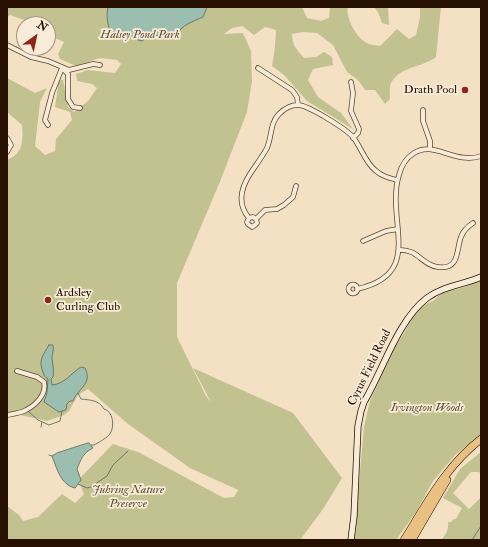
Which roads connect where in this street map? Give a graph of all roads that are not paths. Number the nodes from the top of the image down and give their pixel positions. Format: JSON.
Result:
{"nodes":[{"id":1,"x":7,"y":45,"type":"edge"},
{"id":2,"x":100,"y":65,"type":"dead end"},
{"id":3,"x":62,"y":68,"type":"junction"},
{"id":4,"x":258,"y":68,"type":"dead end"},
{"id":5,"x":351,"y":82,"type":"dead end"},
{"id":6,"x":298,"y":105,"type":"junction"},
{"id":7,"x":80,"y":108,"type":"dead end"},
{"id":8,"x":423,"y":110,"type":"dead end"},
{"id":9,"x":48,"y":125,"type":"dead end"},
{"id":10,"x":7,"y":138,"type":"edge"},
{"id":11,"x":353,"y":138,"type":"junction"},
{"id":12,"x":430,"y":149,"type":"junction"},
{"id":13,"x":7,"y":152,"type":"edge"},
{"id":14,"x":481,"y":156,"type":"edge"},
{"id":15,"x":397,"y":180,"type":"junction"},
{"id":16,"x":296,"y":186,"type":"dead end"},
{"id":17,"x":249,"y":218,"type":"junction"},
{"id":18,"x":256,"y":219,"type":"junction"},
{"id":19,"x":472,"y":223,"type":"dead end"},
{"id":20,"x":398,"y":229,"type":"junction"},
{"id":21,"x":363,"y":241,"type":"dead end"},
{"id":22,"x":400,"y":250,"type":"junction"},
{"id":23,"x":481,"y":277,"type":"edge"},
{"id":24,"x":357,"y":289,"type":"dead end"},
{"id":25,"x":17,"y":371,"type":"dead end"},
{"id":26,"x":7,"y":415,"type":"edge"},
{"id":27,"x":481,"y":439,"type":"edge"},
{"id":28,"x":481,"y":445,"type":"edge"},
{"id":29,"x":351,"y":540,"type":"edge"},
{"id":30,"x":404,"y":540,"type":"edge"},
{"id":31,"x":412,"y":540,"type":"edge"}],
"edges":[{"from":1,"to":3,"type":"street"},
{"from":2,"to":3,"type":"street"},
{"from":3,"to":7,"type":"street"},
{"from":3,"to":9,"type":"street"},
{"from":4,"to":6,"type":"street"},
{"from":5,"to":11,"type":"street"},
{"from":6,"to":11,"type":"street"},
{"from":6,"to":17,"type":"street"},
{"from":8,"to":12,"type":"street"},
{"from":10,"to":13,"type":"street"},
{"from":11,"to":15,"type":"street"},
{"from":12,"to":14,"type":"street"},
{"from":12,"to":15,"type":"street"},
{"from":15,"to":20,"type":"street"},
{"from":16,"to":18,"type":"street"},
{"from":17,"to":18,"type":"street"},
{"from":17,"to":18,"type":"street"},
{"from":19,"to":22,"type":"street"},
{"from":20,"to":21,"type":"street"},
{"from":20,"to":22,"type":"street"},
{"from":22,"to":24,"type":"street"},
{"from":23,"to":29,"type":"street","name":"Cyrus Field Road"},
{"from":25,"to":26,"type":"street"},
{"from":27,"to":30,"type":"highway"},
{"from":28,"to":31,"type":"highway"}]}
